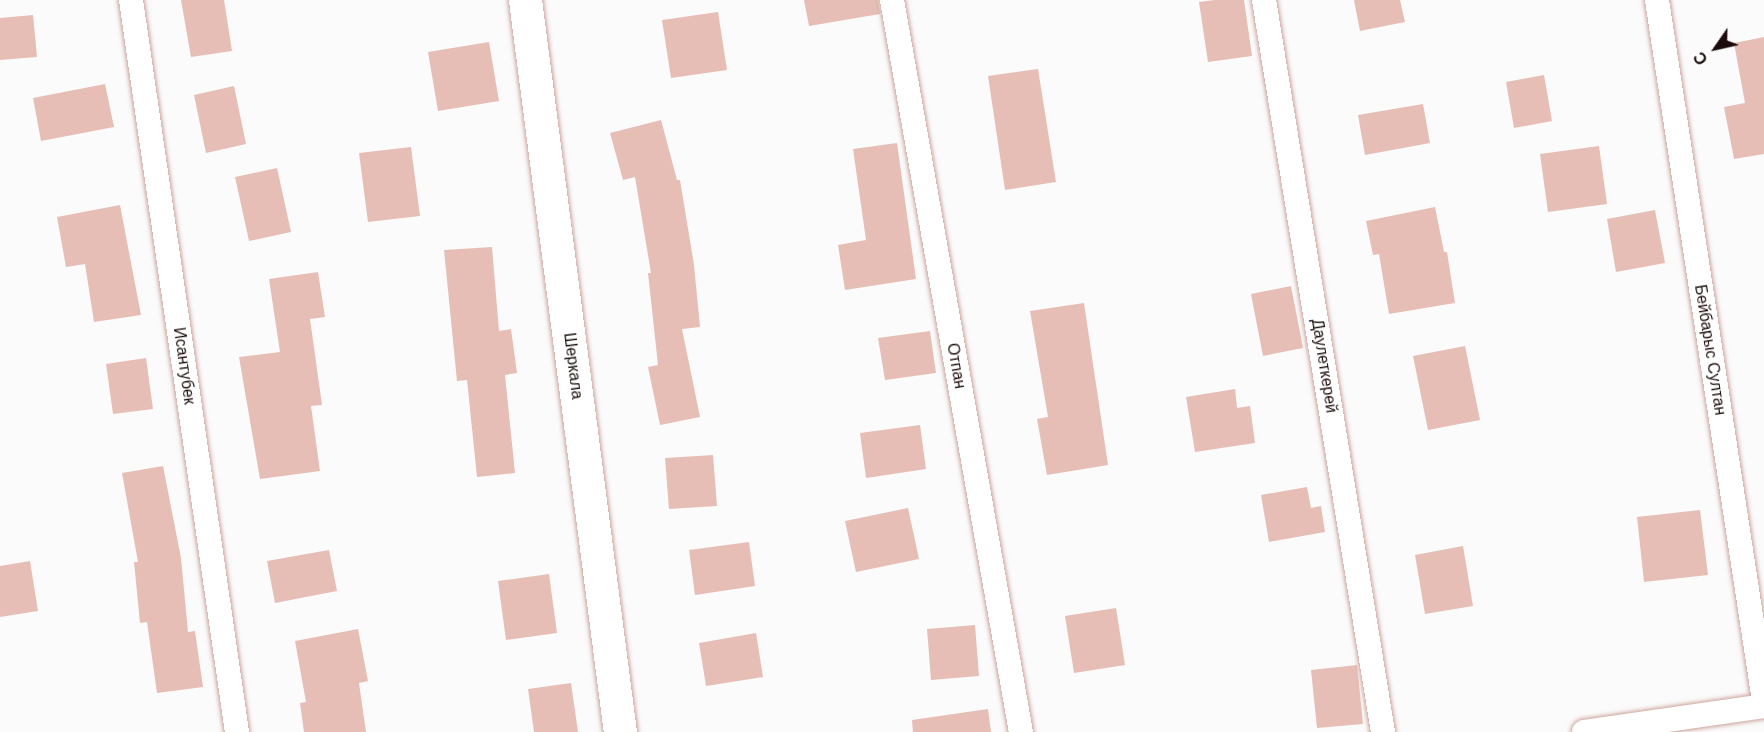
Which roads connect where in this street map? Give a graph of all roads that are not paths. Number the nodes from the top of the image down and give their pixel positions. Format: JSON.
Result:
{"nodes":[{"id":1,"x":131,"y":0,"type":"edge"},
{"id":2,"x":525,"y":0,"type":"edge"},
{"id":3,"x":892,"y":0,"type":"edge"},
{"id":4,"x":1264,"y":0,"type":"edge"},
{"id":5,"x":1657,"y":0,"type":"edge"},
{"id":6,"x":1764,"y":701,"type":"edge"},
{"id":7,"x":1764,"y":706,"type":"edge"},
{"id":8,"x":237,"y":732,"type":"edge"},
{"id":9,"x":620,"y":732,"type":"edge"},
{"id":10,"x":1021,"y":732,"type":"edge"},
{"id":11,"x":1383,"y":732,"type":"edge"},
{"id":12,"x":1584,"y":732,"type":"edge"}],
"edges":[{"from":1,"to":8,"type":"street","name":"Исантубек"},
{"from":2,"to":9,"type":"street","name":"Шеркала"},
{"from":3,"to":10,"type":"street","name":"Отпан"},
{"from":4,"to":11,"type":"street","name":"Даулеткерей"},
{"from":5,"to":6,"type":"street","name":"Бейбарыс Султан"},
{"from":7,"to":12,"type":"street"}]}
